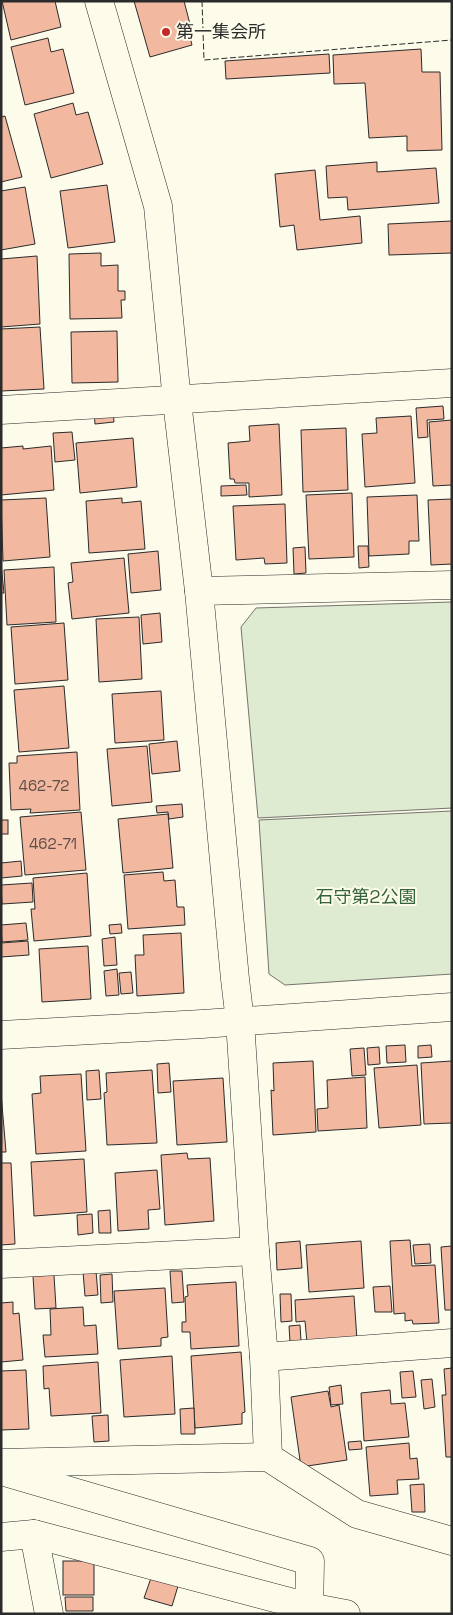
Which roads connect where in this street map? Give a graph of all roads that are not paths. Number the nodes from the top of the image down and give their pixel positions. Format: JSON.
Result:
{"nodes":[{"id":1,"x":100,"y":1,"type":"edge"},
{"id":2,"x":452,"y":383,"type":"edge"},
{"id":3,"x":177,"y":401,"type":"junction"},
{"id":4,"x":1,"y":410,"type":"edge"},
{"id":5,"x":452,"y":584,"type":"edge"},
{"id":6,"x":199,"y":590,"type":"junction"},
{"id":7,"x":452,"y":1007,"type":"edge"},
{"id":8,"x":240,"y":1021,"type":"junction"},
{"id":9,"x":1,"y":1035,"type":"edge"},
{"id":10,"x":255,"y":1251,"type":"junction"},
{"id":11,"x":1,"y":1264,"type":"edge"},
{"id":12,"x":452,"y":1343,"type":"edge"},
{"id":13,"x":264,"y":1358,"type":"junction"},
{"id":14,"x":268,"y":1458,"type":"junction"},
{"id":15,"x":1,"y":1463,"type":"edge"},
{"id":16,"x":1,"y":1472,"type":"edge"},
{"id":17,"x":34,"y":1534,"type":"junction"},
{"id":18,"x":1,"y":1537,"type":"edge"},
{"id":19,"x":452,"y":1541,"type":"edge"},
{"id":20,"x":309,"y":1610,"type":"edge"},
{"id":21,"x":48,"y":1614,"type":"edge"},
{"id":22,"x":346,"y":1614,"type":"edge"}],
"edges":[{"from":1,"to":3,"type":"street"},
{"from":2,"to":3,"type":"street"},
{"from":3,"to":4,"type":"street"},
{"from":3,"to":6,"type":"street"},
{"from":5,"to":6,"type":"street"},
{"from":6,"to":8,"type":"street"},
{"from":7,"to":8,"type":"street"},
{"from":8,"to":9,"type":"street"},
{"from":8,"to":10,"type":"street"},
{"from":10,"to":11,"type":"street"},
{"from":10,"to":13,"type":"street"},
{"from":12,"to":13,"type":"street"},
{"from":13,"to":14,"type":"street"},
{"from":14,"to":15,"type":"street"},
{"from":14,"to":19,"type":"street"},
{"from":16,"to":20,"type":"street"},
{"from":17,"to":18,"type":"street"},
{"from":17,"to":20,"type":"street"},
{"from":17,"to":21,"type":"street"},
{"from":20,"to":22,"type":"street"}]}
